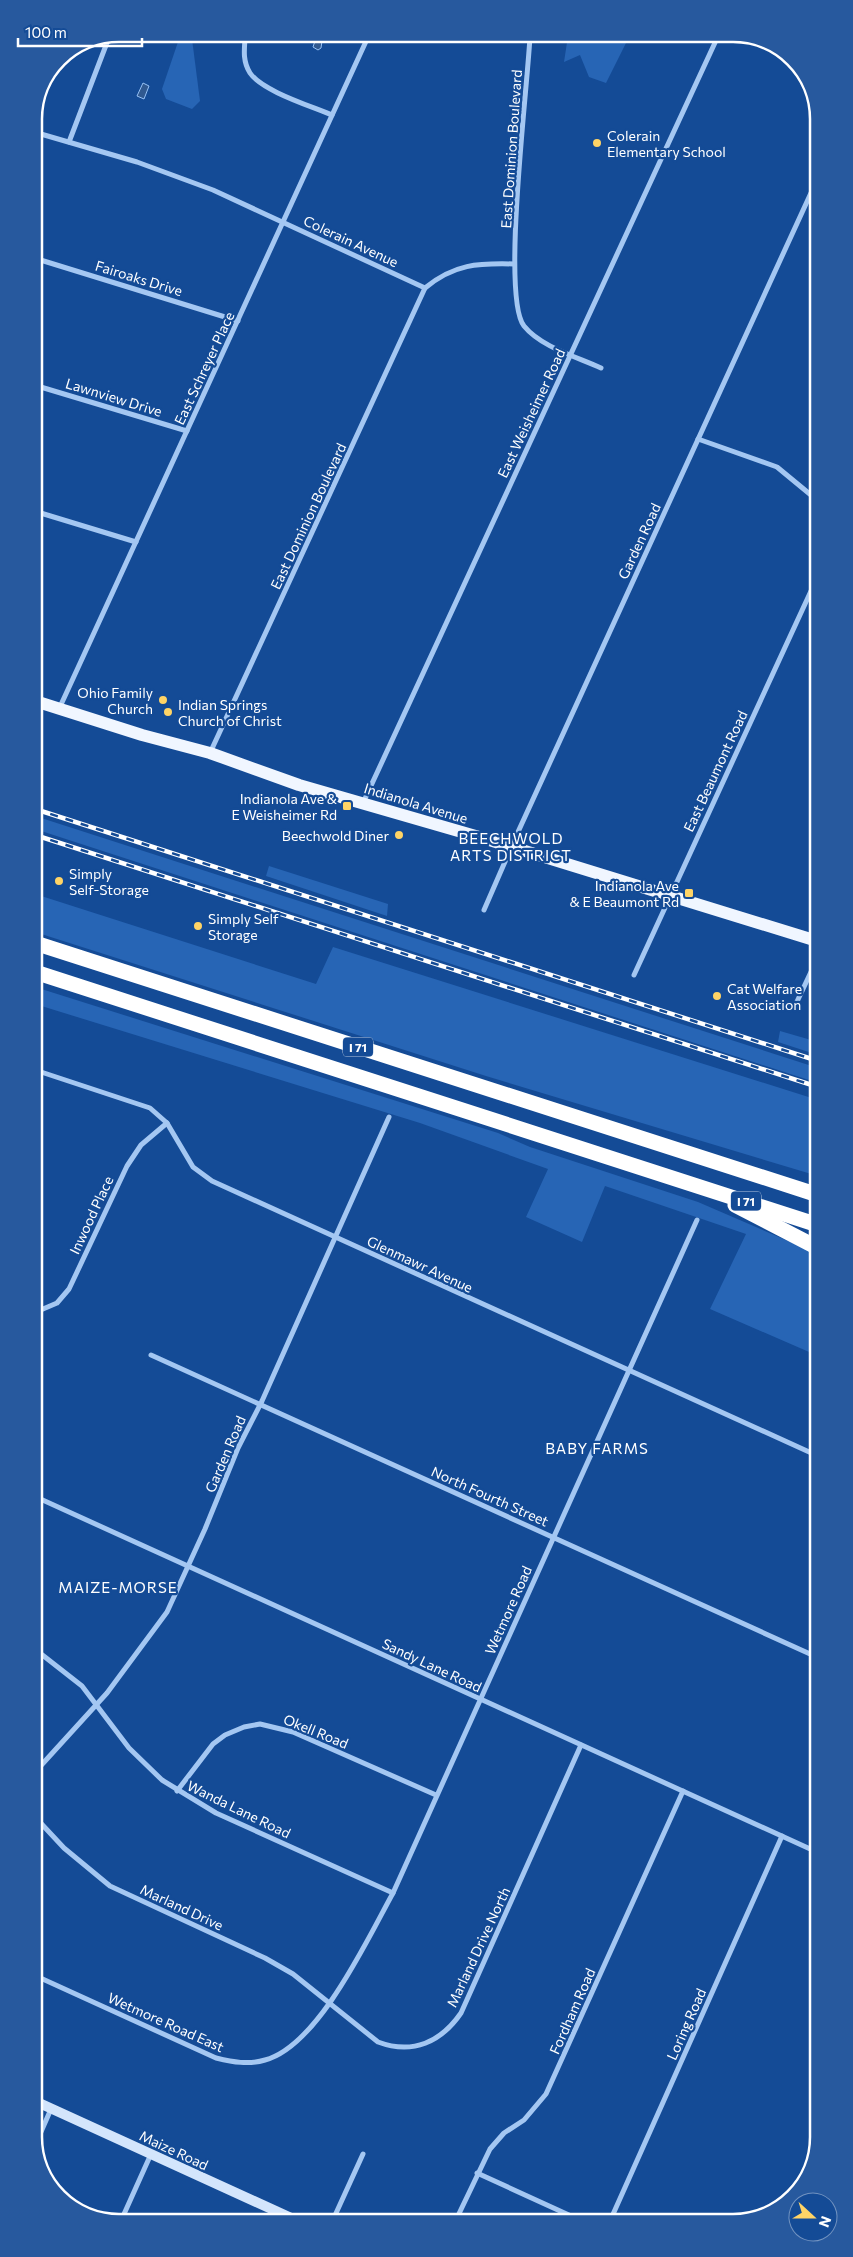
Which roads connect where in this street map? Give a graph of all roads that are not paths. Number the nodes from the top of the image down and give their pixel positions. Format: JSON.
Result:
{"nodes":[{"id":1,"x":245,"y":42,"type":"edge"},
{"id":2,"x":366,"y":42,"type":"edge"},
{"id":3,"x":529,"y":43,"type":"edge"},
{"id":4,"x":715,"y":43,"type":"edge"},
{"id":5,"x":107,"y":44,"type":"edge"},
{"id":6,"x":332,"y":115,"type":"junction"},
{"id":7,"x":43,"y":135,"type":"edge"},
{"id":8,"x":69,"y":142,"type":"junction"},
{"id":9,"x":811,"y":193,"type":"edge"},
{"id":10,"x":284,"y":222,"type":"junction"},
{"id":11,"x":43,"y":261,"type":"edge"},
{"id":12,"x":514,"y":264,"type":"junction"},
{"id":13,"x":425,"y":288,"type":"junction"},
{"id":14,"x":238,"y":321,"type":"junction"},
{"id":15,"x":570,"y":354,"type":"junction"},
{"id":16,"x":601,"y":368,"type":"dead end"},
{"id":17,"x":43,"y":388,"type":"edge"},
{"id":18,"x":187,"y":431,"type":"junction"},
{"id":19,"x":698,"y":439,"type":"junction"},
{"id":20,"x":811,"y":495,"type":"edge"},
{"id":21,"x":43,"y":514,"type":"edge"},
{"id":22,"x":136,"y":542,"type":"junction"},
{"id":23,"x":811,"y":591,"type":"edge"},
{"id":24,"x":43,"y":704,"type":"edge"},
{"id":25,"x":59,"y":709,"type":"junction"},
{"id":26,"x":210,"y":753,"type":"junction"},
{"id":27,"x":363,"y":802,"type":"junction"},
{"id":28,"x":511,"y":847,"type":"junction"},
{"id":29,"x":671,"y":896,"type":"junction"},
{"id":30,"x":484,"y":910,"type":"dead end"},
{"id":31,"x":811,"y":939,"type":"edge"},
{"id":32,"x":43,"y":945,"type":"edge"},
{"id":33,"x":811,"y":972,"type":"edge"},
{"id":34,"x":43,"y":974,"type":"edge"},
{"id":35,"x":634,"y":975,"type":"dead end"},
{"id":36,"x":794,"y":1008,"type":"dead end"},
{"id":37,"x":43,"y":1072,"type":"edge"},
{"id":38,"x":389,"y":1117,"type":"dead end"},
{"id":39,"x":167,"y":1123,"type":"junction"},
{"id":40,"x":674,"y":1177,"type":"junction"},
{"id":41,"x":771,"y":1180,"type":"junction"},
{"id":42,"x":811,"y":1187,"type":"edge"},
{"id":43,"x":811,"y":1193,"type":"edge"},
{"id":44,"x":697,"y":1220,"type":"dead end"},
{"id":45,"x":811,"y":1223,"type":"edge"},
{"id":46,"x":336,"y":1238,"type":"junction"},
{"id":47,"x":811,"y":1244,"type":"edge"},
{"id":48,"x":42,"y":1309,"type":"edge"},
{"id":49,"x":151,"y":1355,"type":"dead end"},
{"id":50,"x":629,"y":1370,"type":"junction"},
{"id":51,"x":260,"y":1404,"type":"junction"},
{"id":52,"x":811,"y":1453,"type":"edge"},
{"id":53,"x":42,"y":1499,"type":"edge"},
{"id":54,"x":552,"y":1537,"type":"junction"},
{"id":55,"x":188,"y":1567,"type":"junction"},
{"id":56,"x":42,"y":1655,"type":"edge"},
{"id":57,"x":811,"y":1655,"type":"edge"},
{"id":58,"x":480,"y":1700,"type":"junction"},
{"id":59,"x":96,"y":1705,"type":"junction"},
{"id":60,"x":581,"y":1745,"type":"junction"},
{"id":61,"x":42,"y":1764,"type":"edge"},
{"id":62,"x":178,"y":1791,"type":"junction"},
{"id":63,"x":683,"y":1791,"type":"junction"},
{"id":64,"x":436,"y":1796,"type":"junction"},
{"id":65,"x":42,"y":1825,"type":"edge"},
{"id":66,"x":782,"y":1836,"type":"junction"},
{"id":67,"x":811,"y":1849,"type":"edge"},
{"id":68,"x":393,"y":1893,"type":"junction"},
{"id":69,"x":42,"y":1979,"type":"edge"},
{"id":70,"x":328,"y":2003,"type":"junction"},
{"id":71,"x":42,"y":2104,"type":"edge"},
{"id":72,"x":51,"y":2108,"type":"junction"},
{"id":73,"x":42,"y":2129,"type":"edge"},
{"id":74,"x":151,"y":2154,"type":"junction"},
{"id":75,"x":363,"y":2154,"type":"dead end"},
{"id":76,"x":477,"y":2173,"type":"junction"},
{"id":77,"x":124,"y":2214,"type":"edge"},
{"id":78,"x":282,"y":2214,"type":"edge"},
{"id":79,"x":336,"y":2214,"type":"edge"},
{"id":80,"x":459,"y":2214,"type":"edge"},
{"id":81,"x":567,"y":2214,"type":"edge"},
{"id":82,"x":613,"y":2214,"type":"edge"}],
"edges":[{"from":1,"to":6,"type":"street"},
{"from":2,"to":6,"type":"street","name":"East Schreyer Place"},
{"from":3,"to":12,"type":"street","name":"East Dominion Boulevard"},
{"from":4,"to":15,"type":"street","name":"East Weisheimer Road"},
{"from":5,"to":8,"type":"street"},
{"from":6,"to":10,"type":"street","name":"East Schreyer Place"},
{"from":7,"to":8,"type":"street","name":"Colerain Avenue"},
{"from":8,"to":10,"type":"street","name":"Colerain Avenue"},
{"from":9,"to":19,"type":"street","name":"Garden Road"},
{"from":10,"to":13,"type":"street","name":"Colerain Avenue"},
{"from":10,"to":14,"type":"street","name":"East Schreyer Place"},
{"from":11,"to":14,"type":"street","name":"Fairoaks Drive"},
{"from":12,"to":13,"type":"street"},
{"from":12,"to":15,"type":"street"},
{"from":13,"to":26,"type":"street","name":"East Dominion Boulevard"},
{"from":14,"to":18,"type":"street","name":"East Schreyer Place"},
{"from":15,"to":16,"type":"street"},
{"from":15,"to":27,"type":"street","name":"East Weisheimer Road"},
{"from":17,"to":18,"type":"street","name":"Lawnview Drive"},
{"from":18,"to":22,"type":"street","name":"East Schreyer Place"},
{"from":19,"to":20,"type":"street"},
{"from":19,"to":28,"type":"street","name":"Garden Road"},
{"from":21,"to":22,"type":"street"},
{"from":22,"to":25,"type":"street","name":"East Schreyer Place"},
{"from":23,"to":29,"type":"street","name":"East Beaumont Road"},
{"from":24,"to":25,"type":"main road","name":"Indianola Avenue"},
{"from":25,"to":26,"type":"main road","name":"Indianola Avenue"},
{"from":26,"to":27,"type":"main road","name":"Indianola Avenue"},
{"from":27,"to":28,"type":"main road","name":"Indianola Avenue"},
{"from":28,"to":29,"type":"main road","name":"Indianola Avenue"},
{"from":28,"to":30,"type":"street","name":"Garden Road"},
{"from":29,"to":31,"type":"main road","name":"Indianola Avenue"},
{"from":29,"to":35,"type":"street","name":"East Beaumont Road"},
{"from":32,"to":41,"type":"highway","number":"I 71"},
{"from":33,"to":36,"type":"street"},
{"from":34,"to":40,"type":"highway","number":"I 71"},
{"from":37,"to":39,"type":"street","name":"Glenmawr Avenue"},
{"from":38,"to":46,"type":"street","name":"Garden Road"},
{"from":39,"to":46,"type":"street","name":"Glenmawr Avenue"},
{"from":39,"to":48,"type":"street","name":"Inwood Place"},
{"from":40,"to":45,"type":"highway","number":"I 71"},
{"from":40,"to":47,"type":"highway"},
{"from":41,"to":42,"type":"highway"},
{"from":41,"to":43,"type":"highway","number":"I 71"},
{"from":44,"to":50,"type":"street","name":"Wetmore Road"},
{"from":46,"to":50,"type":"street","name":"Glenmawr Avenue"},
{"from":46,"to":51,"type":"street","name":"Garden Road"},
{"from":49,"to":51,"type":"street","name":"North Fourth Street"},
{"from":50,"to":52,"type":"street","name":"Glenmawr Avenue"},
{"from":50,"to":54,"type":"street","name":"Wetmore Road"},
{"from":51,"to":54,"type":"street","name":"North Fourth Street"},
{"from":51,"to":55,"type":"street","name":"Garden Road"},
{"from":53,"to":55,"type":"street","name":"Sandy Lane Road"},
{"from":54,"to":57,"type":"street","name":"North Fourth Street"},
{"from":54,"to":58,"type":"street","name":"Wetmore Road"},
{"from":55,"to":58,"type":"street","name":"Sandy Lane Road"},
{"from":55,"to":59,"type":"street","name":"Garden Road"},
{"from":56,"to":59,"type":"street","name":"Wanda Lane Road"},
{"from":58,"to":60,"type":"street","name":"Sandy Lane Road"},
{"from":58,"to":64,"type":"street","name":"Wetmore Road"},
{"from":59,"to":61,"type":"street","name":"Garden Road"},
{"from":59,"to":62,"type":"street","name":"Wanda Lane Road"},
{"from":60,"to":63,"type":"street","name":"Sandy Lane Road"},
{"from":60,"to":70,"type":"street","name":"Marland Drive North"},
{"from":62,"to":64,"type":"street","name":"Okell Road"},
{"from":62,"to":68,"type":"street","name":"Wanda Lane Road"},
{"from":63,"to":66,"type":"street","name":"Sandy Lane Road"},
{"from":63,"to":76,"type":"street","name":"Fordham Road"},
{"from":64,"to":68,"type":"street","name":"Wetmore Road"},
{"from":65,"to":70,"type":"street","name":"Marland Drive"},
{"from":66,"to":67,"type":"street","name":"Sandy Lane Road"},
{"from":66,"to":82,"type":"street","name":"Loring Road"},
{"from":68,"to":70,"type":"street","name":"Wetmore Road"},
{"from":69,"to":70,"type":"street","name":"Wetmore Road East"},
{"from":71,"to":72,"type":"street","name":"Maize Road"},
{"from":72,"to":73,"type":"street"},
{"from":72,"to":74,"type":"street","name":"Maize Road"},
{"from":74,"to":77,"type":"street"},
{"from":74,"to":78,"type":"street","name":"Maize Road"},
{"from":75,"to":79,"type":"street"},
{"from":76,"to":80,"type":"street","name":"Fordham Road"},
{"from":76,"to":81,"type":"street"}]}
